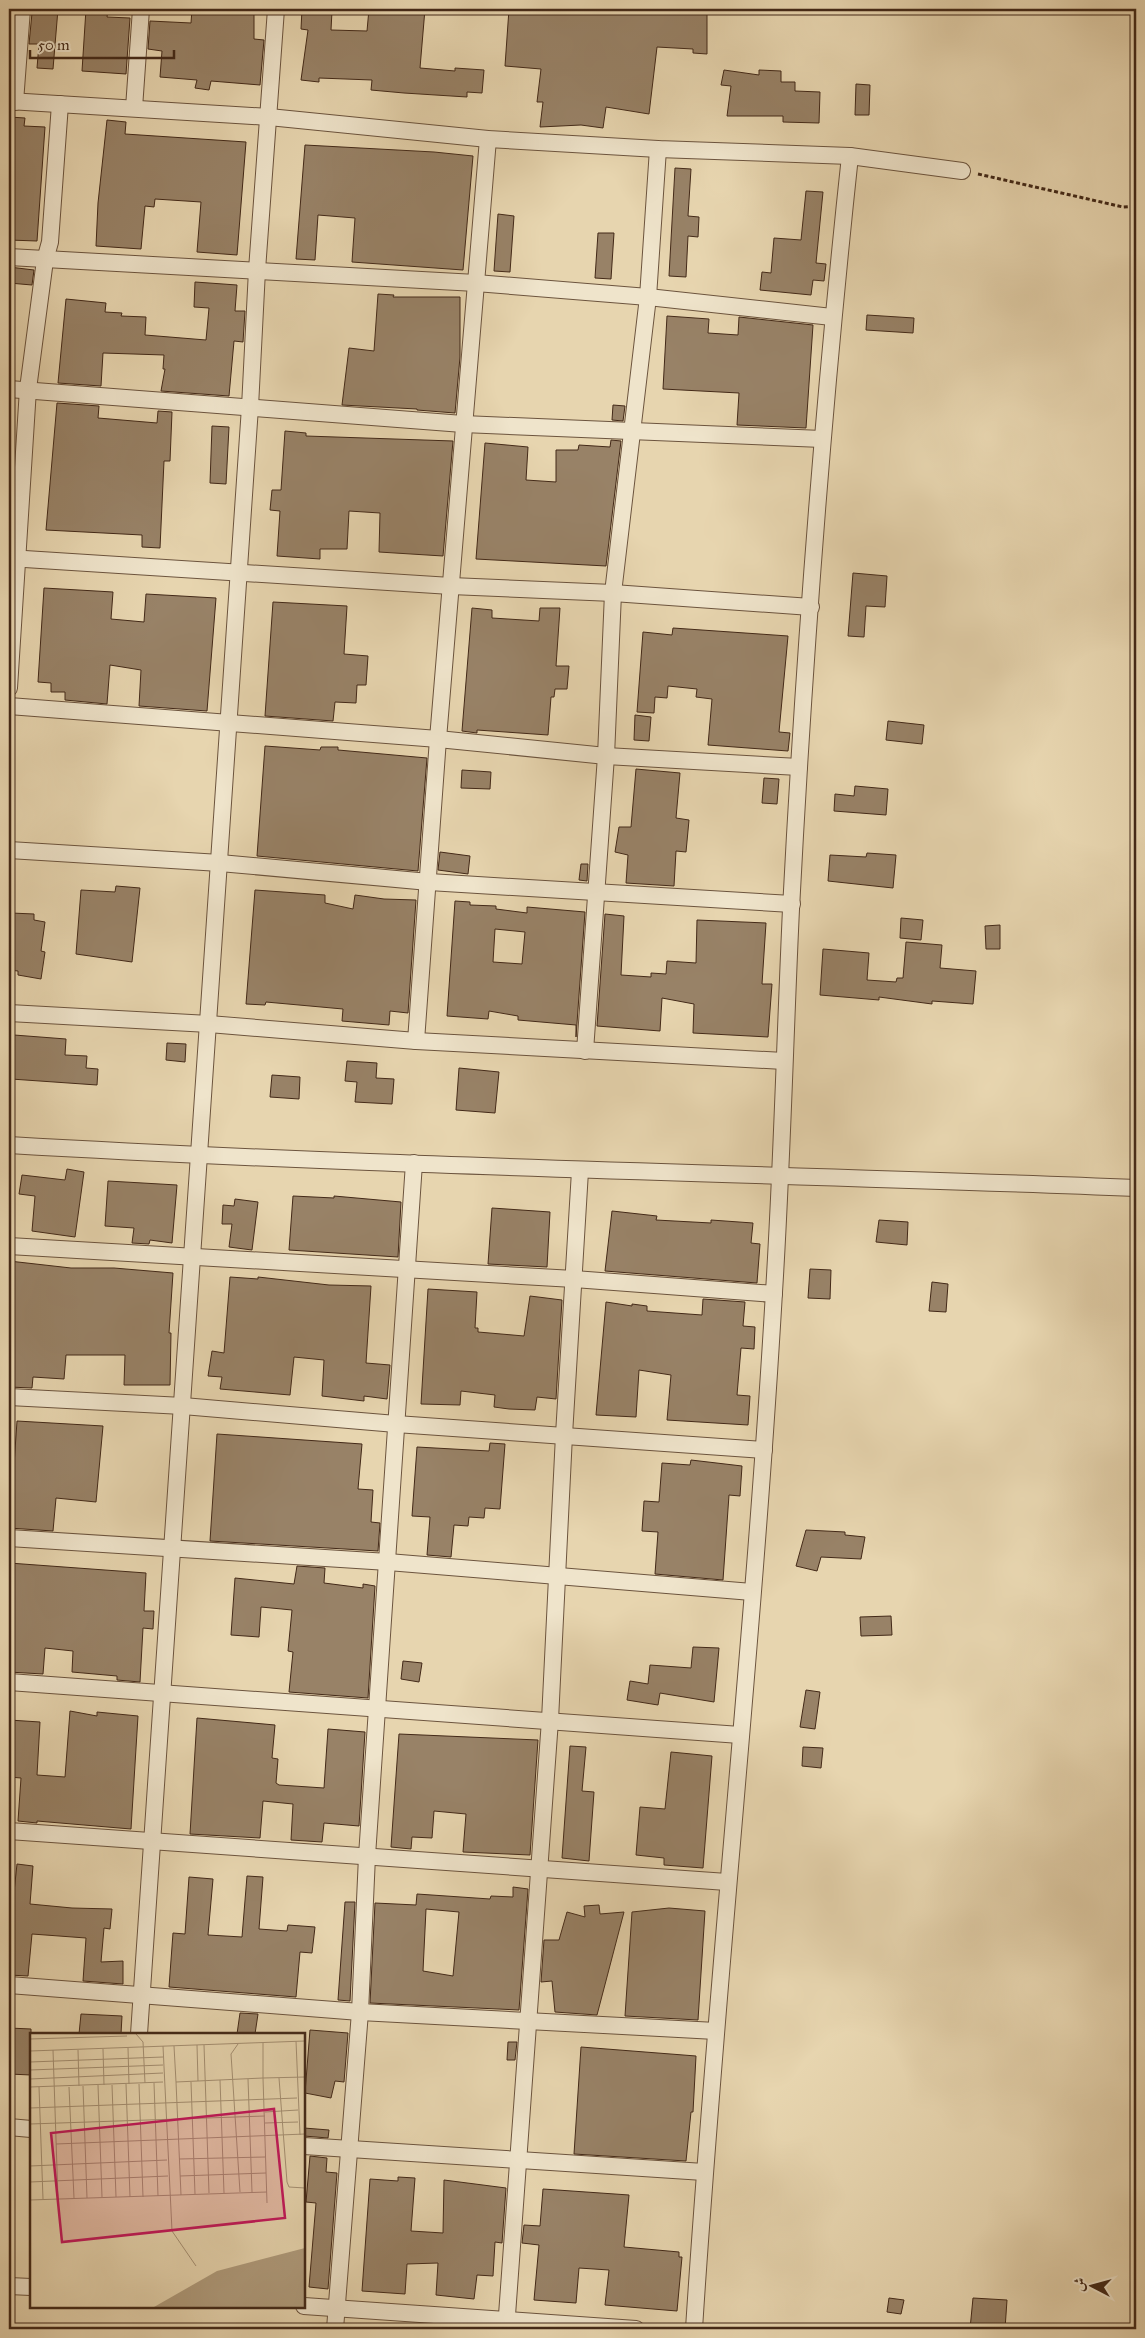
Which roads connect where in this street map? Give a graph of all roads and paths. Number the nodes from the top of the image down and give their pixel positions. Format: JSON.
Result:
{"nodes":[{"id":1,"x":22,"y":9,"type":"edge"},
{"id":2,"x":141,"y":9,"type":"edge"},
{"id":3,"x":276,"y":9,"type":"edge"},
{"id":4,"x":12,"y":101,"type":"edge"},
{"id":5,"x":60,"y":104,"type":"junction"},
{"id":6,"x":134,"y":108,"type":"junction"},
{"id":7,"x":269,"y":117,"type":"junction"},
{"id":8,"x":488,"y":139,"type":"junction"},
{"id":9,"x":658,"y":149,"type":"junction"},
{"id":10,"x":850,"y":156,"type":"junction"},
{"id":11,"x":962,"y":171,"type":"joint"},
{"id":12,"x":1136,"y":206,"type":"edge"},
{"id":13,"x":9,"y":258,"type":"edge"},
{"id":14,"x":45,"y":260,"type":"junction"},
{"id":15,"x":257,"y":270,"type":"junction"},
{"id":16,"x":476,"y":283,"type":"junction"},
{"id":17,"x":648,"y":297,"type":"junction"},
{"id":18,"x":832,"y":317,"type":"junction"},
{"id":19,"x":9,"y":389,"type":"edge"},
{"id":20,"x":28,"y":389,"type":"junction"},
{"id":21,"x":250,"y":407,"type":"junction"},
{"id":22,"x":463,"y":424,"type":"junction"},
{"id":23,"x":632,"y":430,"type":"junction"},
{"id":24,"x":822,"y":439,"type":"junction"},
{"id":25,"x":13,"y":558,"type":"edge"},
{"id":26,"x":239,"y":573,"type":"junction"},
{"id":27,"x":451,"y":586,"type":"junction"},
{"id":28,"x":613,"y":593,"type":"junction"},
{"id":29,"x":811,"y":607,"type":"junction"},
{"id":30,"x":9,"y":688,"type":"edge"},
{"id":31,"x":9,"y":706,"type":"edge"},
{"id":32,"x":228,"y":723,"type":"junction"},
{"id":33,"x":438,"y":739,"type":"junction"},
{"id":34,"x":606,"y":756,"type":"junction"},
{"id":35,"x":800,"y":767,"type":"junction"},
{"id":36,"x":9,"y":850,"type":"edge"},
{"id":37,"x":220,"y":863,"type":"junction"},
{"id":38,"x":429,"y":882,"type":"junction"},
{"id":39,"x":595,"y":891,"type":"junction"},
{"id":40,"x":792,"y":904,"type":"junction"},
{"id":41,"x":9,"y":1013,"type":"edge"},
{"id":42,"x":209,"y":1024,"type":"junction"},
{"id":43,"x":416,"y":1041,"type":"junction"},
{"id":44,"x":585,"y":1051,"type":"junction"},
{"id":45,"x":784,"y":1061,"type":"junction"},
{"id":46,"x":9,"y":1145,"type":"edge"},
{"id":47,"x":199,"y":1156,"type":"junction"},
{"id":48,"x":414,"y":1163,"type":"junction"},
{"id":49,"x":580,"y":1171,"type":"junction"},
{"id":50,"x":780,"y":1174,"type":"junction"},
{"id":51,"x":1136,"y":1188,"type":"edge"},
{"id":52,"x":9,"y":1246,"type":"edge"},
{"id":53,"x":194,"y":1255,"type":"junction"},
{"id":54,"x":407,"y":1269,"type":"junction"},
{"id":55,"x":574,"y":1279,"type":"junction"},
{"id":56,"x":774,"y":1294,"type":"junction"},
{"id":57,"x":9,"y":1397,"type":"edge"},
{"id":58,"x":183,"y":1406,"type":"junction"},
{"id":59,"x":396,"y":1424,"type":"junction"},
{"id":60,"x":564,"y":1435,"type":"junction"},
{"id":61,"x":764,"y":1450,"type":"junction"},
{"id":62,"x":9,"y":1538,"type":"edge"},
{"id":63,"x":173,"y":1547,"type":"junction"},
{"id":64,"x":388,"y":1562,"type":"junction"},
{"id":65,"x":558,"y":1577,"type":"junction"},
{"id":66,"x":752,"y":1592,"type":"junction"},
{"id":67,"x":9,"y":1682,"type":"edge"},
{"id":68,"x":162,"y":1693,"type":"junction"},
{"id":69,"x":377,"y":1708,"type":"junction"},
{"id":70,"x":550,"y":1720,"type":"junction"},
{"id":71,"x":740,"y":1735,"type":"junction"},
{"id":72,"x":9,"y":1831,"type":"edge"},
{"id":73,"x":152,"y":1842,"type":"junction"},
{"id":74,"x":367,"y":1856,"type":"junction"},
{"id":75,"x":538,"y":1868,"type":"junction"},
{"id":76,"x":727,"y":1882,"type":"junction"},
{"id":77,"x":9,"y":1985,"type":"edge"},
{"id":78,"x":141,"y":1996,"type":"junction"},
{"id":79,"x":360,"y":2012,"type":"junction"},
{"id":80,"x":528,"y":2020,"type":"junction"},
{"id":81,"x":716,"y":2031,"type":"junction"},
{"id":82,"x":139,"y":2033,"type":"edge"},
{"id":83,"x":9,"y":2127,"type":"edge"},
{"id":84,"x":30,"y":2128,"type":"edge"},
{"id":85,"x":305,"y":2146,"type":"edge"},
{"id":86,"x":349,"y":2148,"type":"junction"},
{"id":87,"x":519,"y":2161,"type":"junction"},
{"id":88,"x":704,"y":2172,"type":"junction"},
{"id":89,"x":9,"y":2286,"type":"edge"},
{"id":90,"x":30,"y":2287,"type":"edge"},
{"id":91,"x":305,"y":2306,"type":"edge"},
{"id":92,"x":336,"y":2308,"type":"junction"},
{"id":93,"x":507,"y":2325,"type":"edge"},
{"id":94,"x":334,"y":2329,"type":"edge"},
{"id":95,"x":636,"y":2329,"type":"edge"},
{"id":96,"x":694,"y":2329,"type":"edge"}],
"edges":[{"from":1,"to":4,"type":"street"},
{"from":2,"to":6,"type":"street"},
{"from":3,"to":7,"type":"street"},
{"from":4,"to":5,"type":"street"},
{"from":5,"to":6,"type":"street"},
{"from":5,"to":14,"type":"street"},
{"from":6,"to":7,"type":"street"},
{"from":7,"to":8,"type":"street"},
{"from":7,"to":15,"type":"street"},
{"from":8,"to":9,"type":"street"},
{"from":8,"to":16,"type":"street"},
{"from":9,"to":10,"type":"street"},
{"from":9,"to":17,"type":"street"},
{"from":10,"to":11,"type":"street"},
{"from":10,"to":18,"type":"street"},
{"from":11,"to":12,"type":"path"},
{"from":13,"to":14,"type":"street"},
{"from":14,"to":15,"type":"street"},
{"from":14,"to":20,"type":"street"},
{"from":15,"to":16,"type":"street"},
{"from":15,"to":21,"type":"street"},
{"from":16,"to":17,"type":"street"},
{"from":16,"to":22,"type":"street"},
{"from":17,"to":18,"type":"street"},
{"from":17,"to":23,"type":"street"},
{"from":18,"to":24,"type":"street"},
{"from":19,"to":20,"type":"street"},
{"from":20,"to":21,"type":"street"},
{"from":20,"to":25,"type":"street"},
{"from":21,"to":22,"type":"street"},
{"from":21,"to":26,"type":"street"},
{"from":22,"to":23,"type":"street"},
{"from":22,"to":27,"type":"street"},
{"from":23,"to":24,"type":"street"},
{"from":23,"to":28,"type":"street"},
{"from":24,"to":29,"type":"street"},
{"from":25,"to":26,"type":"street"},
{"from":25,"to":30,"type":"street"},
{"from":26,"to":27,"type":"street"},
{"from":26,"to":32,"type":"street"},
{"from":27,"to":28,"type":"street"},
{"from":27,"to":33,"type":"street"},
{"from":28,"to":29,"type":"street"},
{"from":28,"to":34,"type":"street"},
{"from":29,"to":35,"type":"street"},
{"from":31,"to":32,"type":"street"},
{"from":32,"to":33,"type":"street"},
{"from":32,"to":37,"type":"street"},
{"from":33,"to":34,"type":"street"},
{"from":33,"to":38,"type":"street"},
{"from":34,"to":35,"type":"street"},
{"from":34,"to":39,"type":"street"},
{"from":35,"to":40,"type":"street"},
{"from":36,"to":37,"type":"street"},
{"from":37,"to":38,"type":"street"},
{"from":37,"to":42,"type":"street"},
{"from":38,"to":39,"type":"street"},
{"from":38,"to":43,"type":"street"},
{"from":39,"to":40,"type":"street"},
{"from":39,"to":44,"type":"street"},
{"from":40,"to":45,"type":"street"},
{"from":41,"to":42,"type":"street"},
{"from":42,"to":43,"type":"street"},
{"from":42,"to":47,"type":"street"},
{"from":43,"to":44,"type":"street"},
{"from":44,"to":45,"type":"street"},
{"from":45,"to":50,"type":"street"},
{"from":46,"to":47,"type":"street"},
{"from":47,"to":48,"type":"street"},
{"from":47,"to":53,"type":"street"},
{"from":48,"to":49,"type":"street"},
{"from":48,"to":54,"type":"street"},
{"from":49,"to":50,"type":"street"},
{"from":49,"to":55,"type":"street"},
{"from":50,"to":51,"type":"street"},
{"from":50,"to":56,"type":"street"},
{"from":52,"to":53,"type":"street"},
{"from":53,"to":54,"type":"street"},
{"from":53,"to":58,"type":"street"},
{"from":54,"to":55,"type":"street"},
{"from":54,"to":59,"type":"street"},
{"from":55,"to":56,"type":"street"},
{"from":55,"to":60,"type":"street"},
{"from":56,"to":61,"type":"street"},
{"from":57,"to":58,"type":"street"},
{"from":58,"to":59,"type":"street"},
{"from":58,"to":63,"type":"street"},
{"from":59,"to":60,"type":"street"},
{"from":59,"to":64,"type":"street"},
{"from":60,"to":61,"type":"street"},
{"from":60,"to":65,"type":"street"},
{"from":61,"to":66,"type":"street"},
{"from":62,"to":63,"type":"street"},
{"from":63,"to":64,"type":"street"},
{"from":63,"to":68,"type":"street"},
{"from":64,"to":65,"type":"street"},
{"from":64,"to":69,"type":"street"},
{"from":65,"to":66,"type":"street"},
{"from":65,"to":70,"type":"street"},
{"from":66,"to":71,"type":"street"},
{"from":67,"to":68,"type":"street"},
{"from":68,"to":69,"type":"street"},
{"from":68,"to":73,"type":"street"},
{"from":69,"to":70,"type":"street"},
{"from":69,"to":74,"type":"street"},
{"from":70,"to":71,"type":"street"},
{"from":70,"to":75,"type":"street"},
{"from":71,"to":76,"type":"street"},
{"from":72,"to":73,"type":"street"},
{"from":73,"to":74,"type":"street"},
{"from":73,"to":78,"type":"street"},
{"from":74,"to":75,"type":"street"},
{"from":74,"to":79,"type":"street"},
{"from":75,"to":76,"type":"street"},
{"from":75,"to":80,"type":"street"},
{"from":76,"to":81,"type":"street"},
{"from":77,"to":78,"type":"street"},
{"from":78,"to":79,"type":"street"},
{"from":78,"to":82,"type":"street"},
{"from":79,"to":80,"type":"street"},
{"from":79,"to":86,"type":"street"},
{"from":80,"to":81,"type":"street"},
{"from":80,"to":87,"type":"street"},
{"from":81,"to":88,"type":"street"},
{"from":83,"to":84,"type":"street"},
{"from":85,"to":86,"type":"street"},
{"from":86,"to":87,"type":"street"},
{"from":86,"to":92,"type":"street"},
{"from":87,"to":88,"type":"street"},
{"from":87,"to":93,"type":"street"},
{"from":88,"to":96,"type":"street"},
{"from":89,"to":90,"type":"street"},
{"from":91,"to":92,"type":"street"},
{"from":92,"to":93,"type":"street"},
{"from":92,"to":94,"type":"street"},
{"from":93,"to":95,"type":"street"}]}
